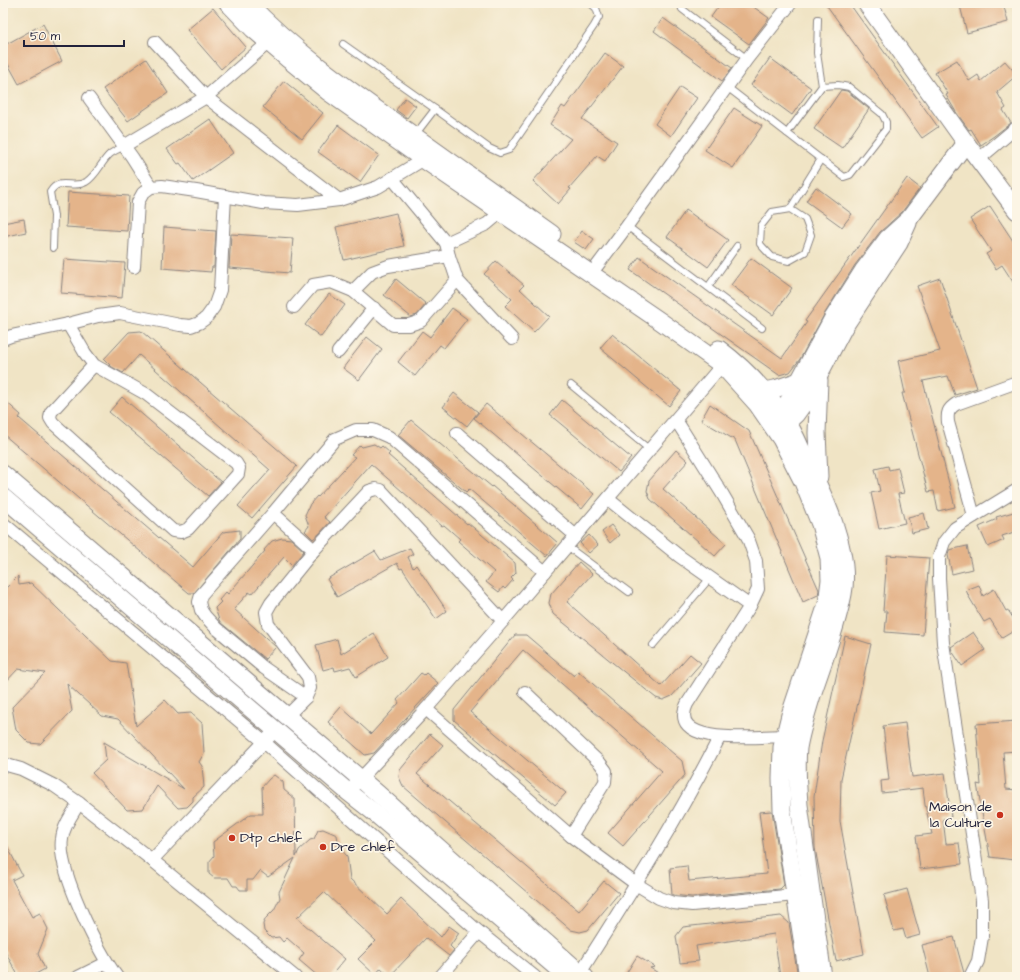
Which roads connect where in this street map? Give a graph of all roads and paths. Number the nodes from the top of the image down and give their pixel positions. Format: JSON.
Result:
{"nodes":[{"id":1,"x":228,"y":3,"type":"edge"},
{"id":2,"x":248,"y":3,"type":"edge"},
{"id":3,"x":590,"y":3,"type":"edge"},
{"id":4,"x":791,"y":3,"type":"edge"},
{"id":5,"x":866,"y":3,"type":"edge"},
{"id":6,"x":682,"y":8,"type":"dead end"},
{"id":7,"x":818,"y":19,"type":"dead end"},
{"id":8,"x":155,"y":42,"type":"dead end"},
{"id":9,"x":269,"y":42,"type":"junction"},
{"id":10,"x":343,"y":44,"type":"dead end"},
{"id":11,"x":747,"y":59,"type":"junction"},
{"id":12,"x":822,"y":86,"type":"junction"},
{"id":13,"x":727,"y":87,"type":"junction"},
{"id":14,"x":206,"y":97,"type":"junction"},
{"id":15,"x":90,"y":98,"type":"dead end"},
{"id":16,"x":435,"y":109,"type":"junction"},
{"id":17,"x":1017,"y":127,"type":"edge"},
{"id":18,"x":786,"y":133,"type":"junction"},
{"id":19,"x":414,"y":136,"type":"junction"},
{"id":20,"x":966,"y":142,"type":"junction"},
{"id":21,"x":124,"y":146,"type":"junction"},
{"id":22,"x":430,"y":156,"type":"junction"},
{"id":23,"x":821,"y":159,"type":"junction"},
{"id":24,"x":979,"y":159,"type":"junction"},
{"id":25,"x":392,"y":178,"type":"junction"},
{"id":26,"x":151,"y":187,"type":"junction"},
{"id":27,"x":225,"y":196,"type":"junction"},
{"id":28,"x":339,"y":200,"type":"junction"},
{"id":29,"x":790,"y":209,"type":"junction"},
{"id":30,"x":1017,"y":211,"type":"edge"},
{"id":31,"x":500,"y":212,"type":"junction"},
{"id":32,"x":909,"y":219,"type":"junction"},
{"id":33,"x":627,"y":226,"type":"junction"},
{"id":34,"x":446,"y":243,"type":"junction"},
{"id":35,"x":737,"y":246,"type":"dead end"},
{"id":36,"x":53,"y":248,"type":"dead end"},
{"id":37,"x":449,"y":256,"type":"junction"},
{"id":38,"x":597,"y":266,"type":"junction"},
{"id":39,"x":134,"y":267,"type":"dead end"},
{"id":40,"x":457,"y":280,"type":"junction"},
{"id":41,"x":708,"y":287,"type":"junction"},
{"id":42,"x":353,"y":291,"type":"junction"},
{"id":43,"x":294,"y":307,"type":"dead end"},
{"id":44,"x":374,"y":308,"type":"junction"},
{"id":45,"x":68,"y":324,"type":"junction"},
{"id":46,"x":762,"y":328,"type":"dead end"},
{"id":47,"x":512,"y":338,"type":"dead end"},
{"id":48,"x":3,"y":339,"type":"edge"},
{"id":49,"x":338,"y":352,"type":"dead end"},
{"id":50,"x":94,"y":365,"type":"junction"},
{"id":51,"x":722,"y":365,"type":"junction"},
{"id":52,"x":819,"y":374,"type":"junction"},
{"id":53,"x":799,"y":381,"type":"junction"},
{"id":54,"x":1017,"y":382,"type":"edge"},
{"id":55,"x":571,"y":385,"type":"dead end"},
{"id":56,"x":763,"y":390,"type":"junction"},
{"id":57,"x":676,"y":420,"type":"junction"},
{"id":58,"x":779,"y":422,"type":"junction"},
{"id":59,"x":457,"y":432,"type":"dead end"},
{"id":60,"x":650,"y":450,"type":"junction"},
{"id":61,"x":3,"y":474,"type":"edge"},
{"id":62,"x":819,"y":483,"type":"junction"},
{"id":63,"x":1017,"y":490,"type":"edge"},
{"id":64,"x":3,"y":498,"type":"edge"},
{"id":65,"x":608,"y":499,"type":"junction"},
{"id":66,"x":273,"y":513,"type":"junction"},
{"id":67,"x":974,"y":516,"type":"junction"},
{"id":68,"x":3,"y":523,"type":"edge"},
{"id":69,"x":576,"y":536,"type":"junction"},
{"id":70,"x":568,"y":547,"type":"junction"},
{"id":71,"x":314,"y":550,"type":"junction"},
{"id":72,"x":545,"y":572,"type":"junction"},
{"id":73,"x":710,"y":578,"type":"junction"},
{"id":74,"x":629,"y":592,"type":"dead end"},
{"id":75,"x":750,"y":606,"type":"junction"},
{"id":76,"x":503,"y":621,"type":"junction"},
{"id":77,"x":652,"y":645,"type":"dead end"},
{"id":78,"x":525,"y":692,"type":"dead end"},
{"id":79,"x":306,"y":697,"type":"junction"},
{"id":80,"x":426,"y":709,"type":"junction"},
{"id":81,"x":287,"y":716,"type":"junction"},
{"id":82,"x":270,"y":736,"type":"junction"},
{"id":83,"x":785,"y":736,"type":"junction"},
{"id":84,"x":719,"y":738,"type":"junction"},
{"id":85,"x":3,"y":764,"type":"edge"},
{"id":86,"x":360,"y":779,"type":"junction"},
{"id":87,"x":348,"y":792,"type":"junction"},
{"id":88,"x":79,"y":803,"type":"junction"},
{"id":89,"x":571,"y":836,"type":"junction"},
{"id":90,"x":152,"y":860,"type":"junction"},
{"id":91,"x":636,"y":884,"type":"junction"},
{"id":92,"x":795,"y":895,"type":"junction"},
{"id":93,"x":479,"y":932,"type":"junction"},
{"id":94,"x":106,"y":963,"type":"junction"},
{"id":95,"x":578,"y":976,"type":"edge"},
{"id":96,"x":78,"y":977,"type":"edge"},
{"id":97,"x":117,"y":977,"type":"edge"},
{"id":98,"x":295,"y":977,"type":"edge"},
{"id":99,"x":440,"y":977,"type":"edge"},
{"id":100,"x":535,"y":977,"type":"edge"},
{"id":101,"x":808,"y":977,"type":"edge"},
{"id":102,"x":823,"y":977,"type":"edge"},
{"id":103,"x":970,"y":977,"type":"edge"}],
"edges":[{"from":1,"to":9,"type":"main road"},
{"from":2,"to":19,"type":"main road"},
{"from":3,"to":16,"type":"lane"},
{"from":4,"to":11,"type":"street"},
{"from":5,"to":20,"type":"main road"},
{"from":6,"to":11,"type":"lane"},
{"from":7,"to":12,"type":"lane"},
{"from":8,"to":14,"type":"street"},
{"from":9,"to":14,"type":"street"},
{"from":9,"to":22,"type":"main road"},
{"from":10,"to":16,"type":"lane"},
{"from":11,"to":13,"type":"street"},
{"from":12,"to":18,"type":"lane"},
{"from":12,"to":23,"type":"lane"},
{"from":13,"to":18,"type":"lane"},
{"from":13,"to":33,"type":"street"},
{"from":14,"to":21,"type":"street"},
{"from":14,"to":28,"type":"street"},
{"from":15,"to":21,"type":"street"},
{"from":16,"to":19,"type":"lane"},
{"from":17,"to":24,"type":"street"},
{"from":18,"to":23,"type":"lane"},
{"from":19,"to":22,"type":"main road"},
{"from":20,"to":24,"type":"main road"},
{"from":20,"to":32,"type":"main road"},
{"from":21,"to":26,"type":"street"},
{"from":21,"to":36,"type":"lane"},
{"from":22,"to":25,"type":"street"},
{"from":22,"to":31,"type":"main road"},
{"from":22,"to":38,"type":"main road"},
{"from":23,"to":29,"type":"lane"},
{"from":24,"to":30,"type":"main road"},
{"from":25,"to":28,"type":"street"},
{"from":25,"to":34,"type":"street"},
{"from":26,"to":27,"type":"street"},
{"from":26,"to":39,"type":"street"},
{"from":27,"to":28,"type":"street"},
{"from":27,"to":45,"type":"street"},
{"from":29,"to":29,"type":"lane"},
{"from":31,"to":34,"type":"street"},
{"from":31,"to":51,"type":"main road"},
{"from":32,"to":52,"type":"main road"},
{"from":32,"to":53,"type":"main road"},
{"from":33,"to":38,"type":"street"},
{"from":33,"to":41,"type":"lane"},
{"from":34,"to":37,"type":"street"},
{"from":35,"to":41,"type":"lane"},
{"from":37,"to":40,"type":"street"},
{"from":37,"to":42,"type":"street"},
{"from":38,"to":56,"type":"main road"},
{"from":40,"to":44,"type":"street"},
{"from":40,"to":47,"type":"street"},
{"from":41,"to":46,"type":"lane"},
{"from":42,"to":43,"type":"street"},
{"from":42,"to":44,"type":"street"},
{"from":44,"to":49,"type":"street"},
{"from":45,"to":48,"type":"street"},
{"from":45,"to":50,"type":"street"},
{"from":50,"to":50,"type":"street"},
{"from":51,"to":57,"type":"street"},
{"from":51,"to":58,"type":"main road"},
{"from":52,"to":58,"type":"main road"},
{"from":52,"to":62,"type":"main road"},
{"from":53,"to":56,"type":"main road"},
{"from":53,"to":58,"type":"main road"},
{"from":54,"to":67,"type":"street"},
{"from":55,"to":60,"type":"lane"},
{"from":56,"to":58,"type":"main road"},
{"from":57,"to":60,"type":"street"},
{"from":57,"to":75,"type":"street"},
{"from":58,"to":62,"type":"main road"},
{"from":58,"to":83,"type":"main road"},
{"from":59,"to":69,"type":"street"},
{"from":60,"to":65,"type":"street"},
{"from":61,"to":81,"type":"main road"},
{"from":62,"to":102,"type":"main road"},
{"from":63,"to":67,"type":"street"},
{"from":64,"to":82,"type":"main road"},
{"from":65,"to":69,"type":"street"},
{"from":65,"to":73,"type":"street"},
{"from":66,"to":71,"type":"street"},
{"from":66,"to":72,"type":"street"},
{"from":66,"to":79,"type":"street"},
{"from":67,"to":103,"type":"street"},
{"from":68,"to":82,"type":"street"},
{"from":69,"to":70,"type":"street"},
{"from":70,"to":72,"type":"street"},
{"from":70,"to":74,"type":"lane"},
{"from":71,"to":76,"type":"street"},
{"from":71,"to":79,"type":"street"},
{"from":72,"to":76,"type":"street"},
{"from":73,"to":75,"type":"street"},
{"from":73,"to":77,"type":"lane"},
{"from":75,"to":84,"type":"street"},
{"from":76,"to":80,"type":"street"},
{"from":78,"to":89,"type":"street"},
{"from":79,"to":81,"type":"street"},
{"from":80,"to":86,"type":"street"},
{"from":80,"to":89,"type":"street"},
{"from":81,"to":86,"type":"main road"},
{"from":82,"to":87,"type":"main road"},
{"from":82,"to":90,"type":"street"},
{"from":82,"to":93,"type":"street"},
{"from":83,"to":84,"type":"street"},
{"from":83,"to":92,"type":"main road"},
{"from":84,"to":91,"type":"street"},
{"from":85,"to":88,"type":"street"},
{"from":86,"to":87,"type":"street"},
{"from":86,"to":95,"type":"main road"},
{"from":87,"to":95,"type":"main road"},
{"from":88,"to":90,"type":"street"},
{"from":88,"to":94,"type":"street"},
{"from":89,"to":91,"type":"street"},
{"from":90,"to":98,"type":"street"},
{"from":91,"to":92,"type":"street"},
{"from":91,"to":95,"type":"street"},
{"from":92,"to":101,"type":"main road"},
{"from":93,"to":99,"type":"street"},
{"from":93,"to":100,"type":"street"},
{"from":94,"to":96,"type":"street"},
{"from":94,"to":97,"type":"street"}]}
